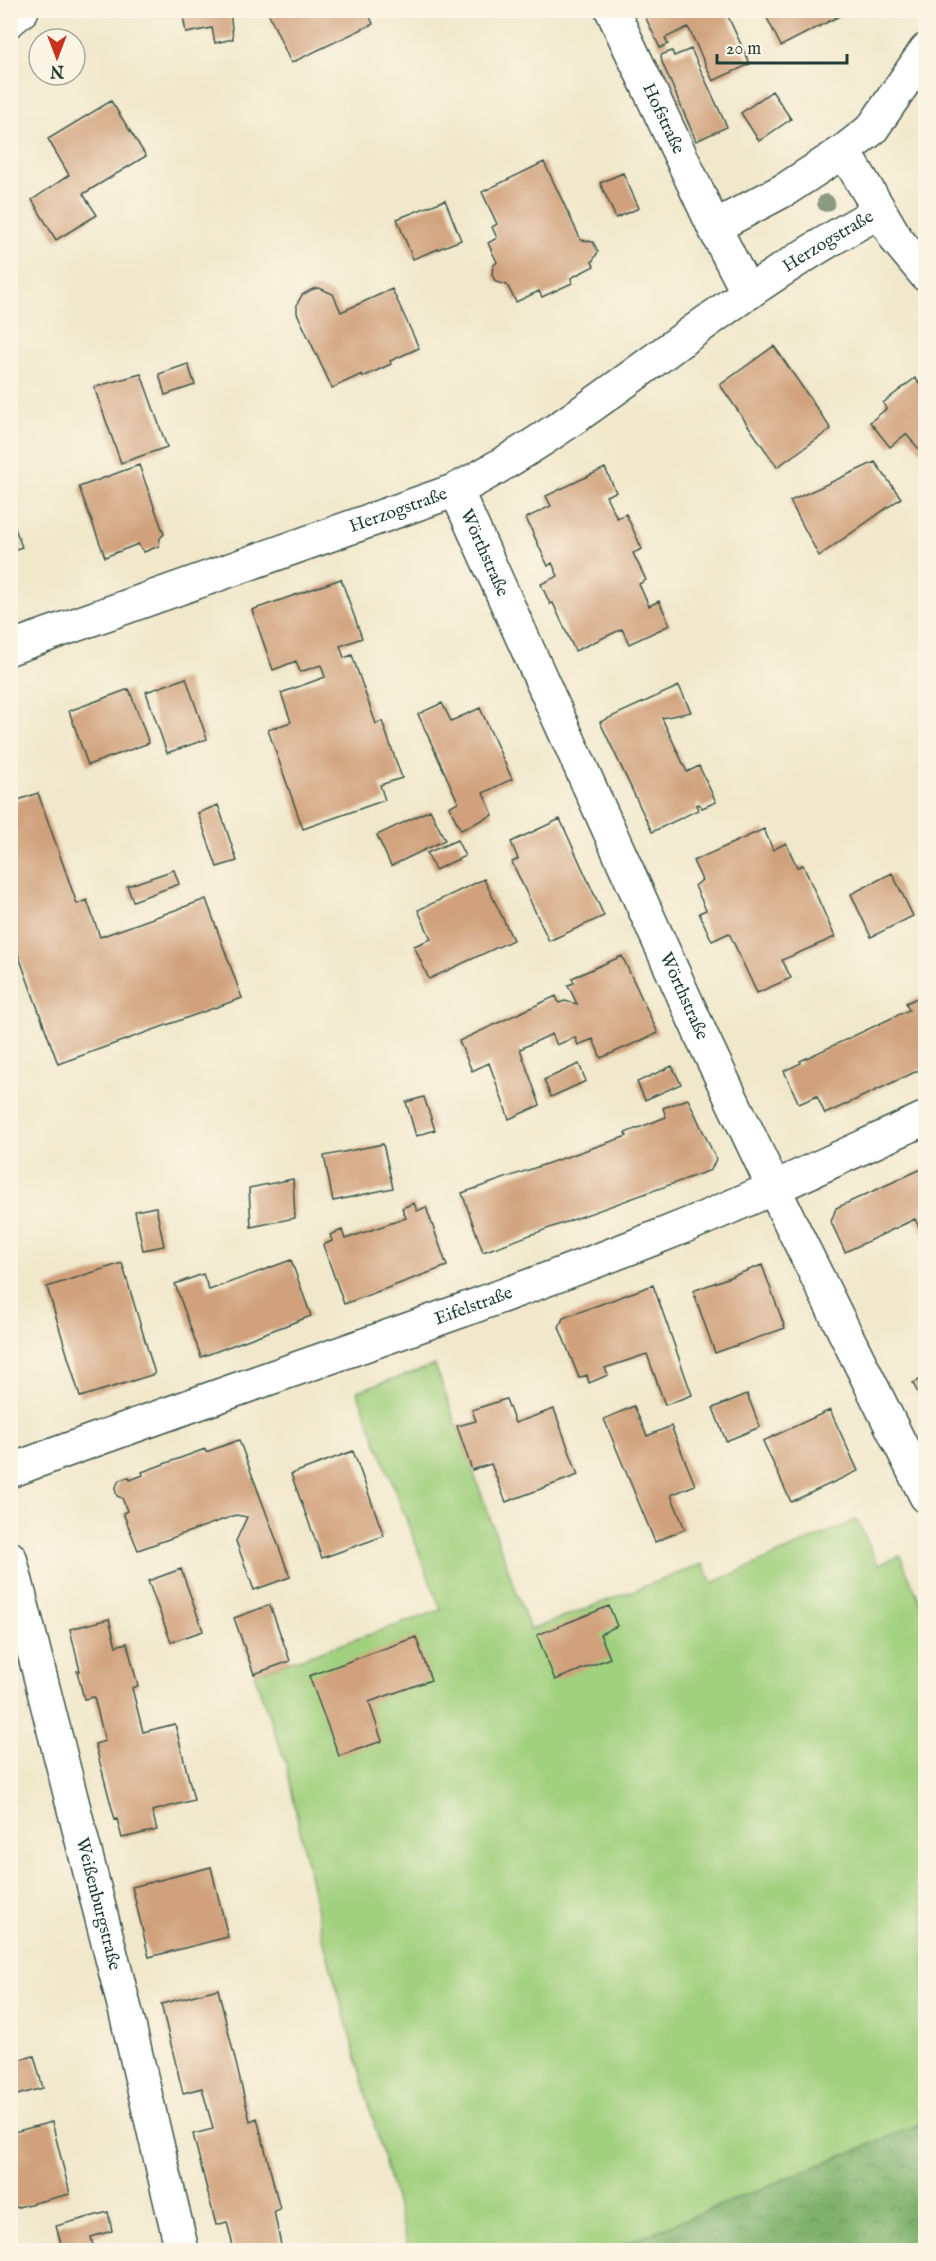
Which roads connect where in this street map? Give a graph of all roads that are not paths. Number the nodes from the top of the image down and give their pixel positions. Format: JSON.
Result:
{"nodes":[{"id":1,"x":22,"y":10,"type":"edge"},
{"id":2,"x":612,"y":10,"type":"edge"},
{"id":3,"x":10,"y":20,"type":"edge"},
{"id":4,"x":926,"y":50,"type":"edge"},
{"id":5,"x":844,"y":151,"type":"junction"},
{"id":6,"x":880,"y":211,"type":"junction"},
{"id":7,"x":714,"y":226,"type":"junction"},
{"id":8,"x":926,"y":275,"type":"edge"},
{"id":9,"x":748,"y":293,"type":"junction"},
{"id":10,"x":456,"y":490,"type":"junction"},
{"id":11,"x":10,"y":648,"type":"edge"},
{"id":12,"x":926,"y":1118,"type":"edge"},
{"id":13,"x":774,"y":1187,"type":"junction"},
{"id":14,"x":10,"y":1471,"type":"edge"},
{"id":15,"x":926,"y":1496,"type":"edge"},
{"id":16,"x":10,"y":1558,"type":"edge"},
{"id":17,"x":182,"y":2250,"type":"edge"}],
"edges":[{"from":1,"to":3,"type":"street"},
{"from":2,"to":7,"type":"street","name":"Hofstraße"},
{"from":4,"to":5,"type":"street"},
{"from":5,"to":6,"type":"street","name":"Herzogstraße"},
{"from":5,"to":7,"type":"street"},
{"from":6,"to":8,"type":"street"},
{"from":6,"to":9,"type":"street","name":"Herzogstraße"},
{"from":7,"to":9,"type":"street"},
{"from":9,"to":10,"type":"street","name":"Herzogstraße"},
{"from":10,"to":11,"type":"street","name":"Herzogstraße"},
{"from":10,"to":13,"type":"street","name":"Wörthstraße"},
{"from":12,"to":13,"type":"street","name":"Eifelstraße"},
{"from":13,"to":14,"type":"street","name":"Eifelstraße"},
{"from":13,"to":15,"type":"street","name":"Wörthstraße"},
{"from":16,"to":17,"type":"street","name":"Weißenburgstraße"}]}
